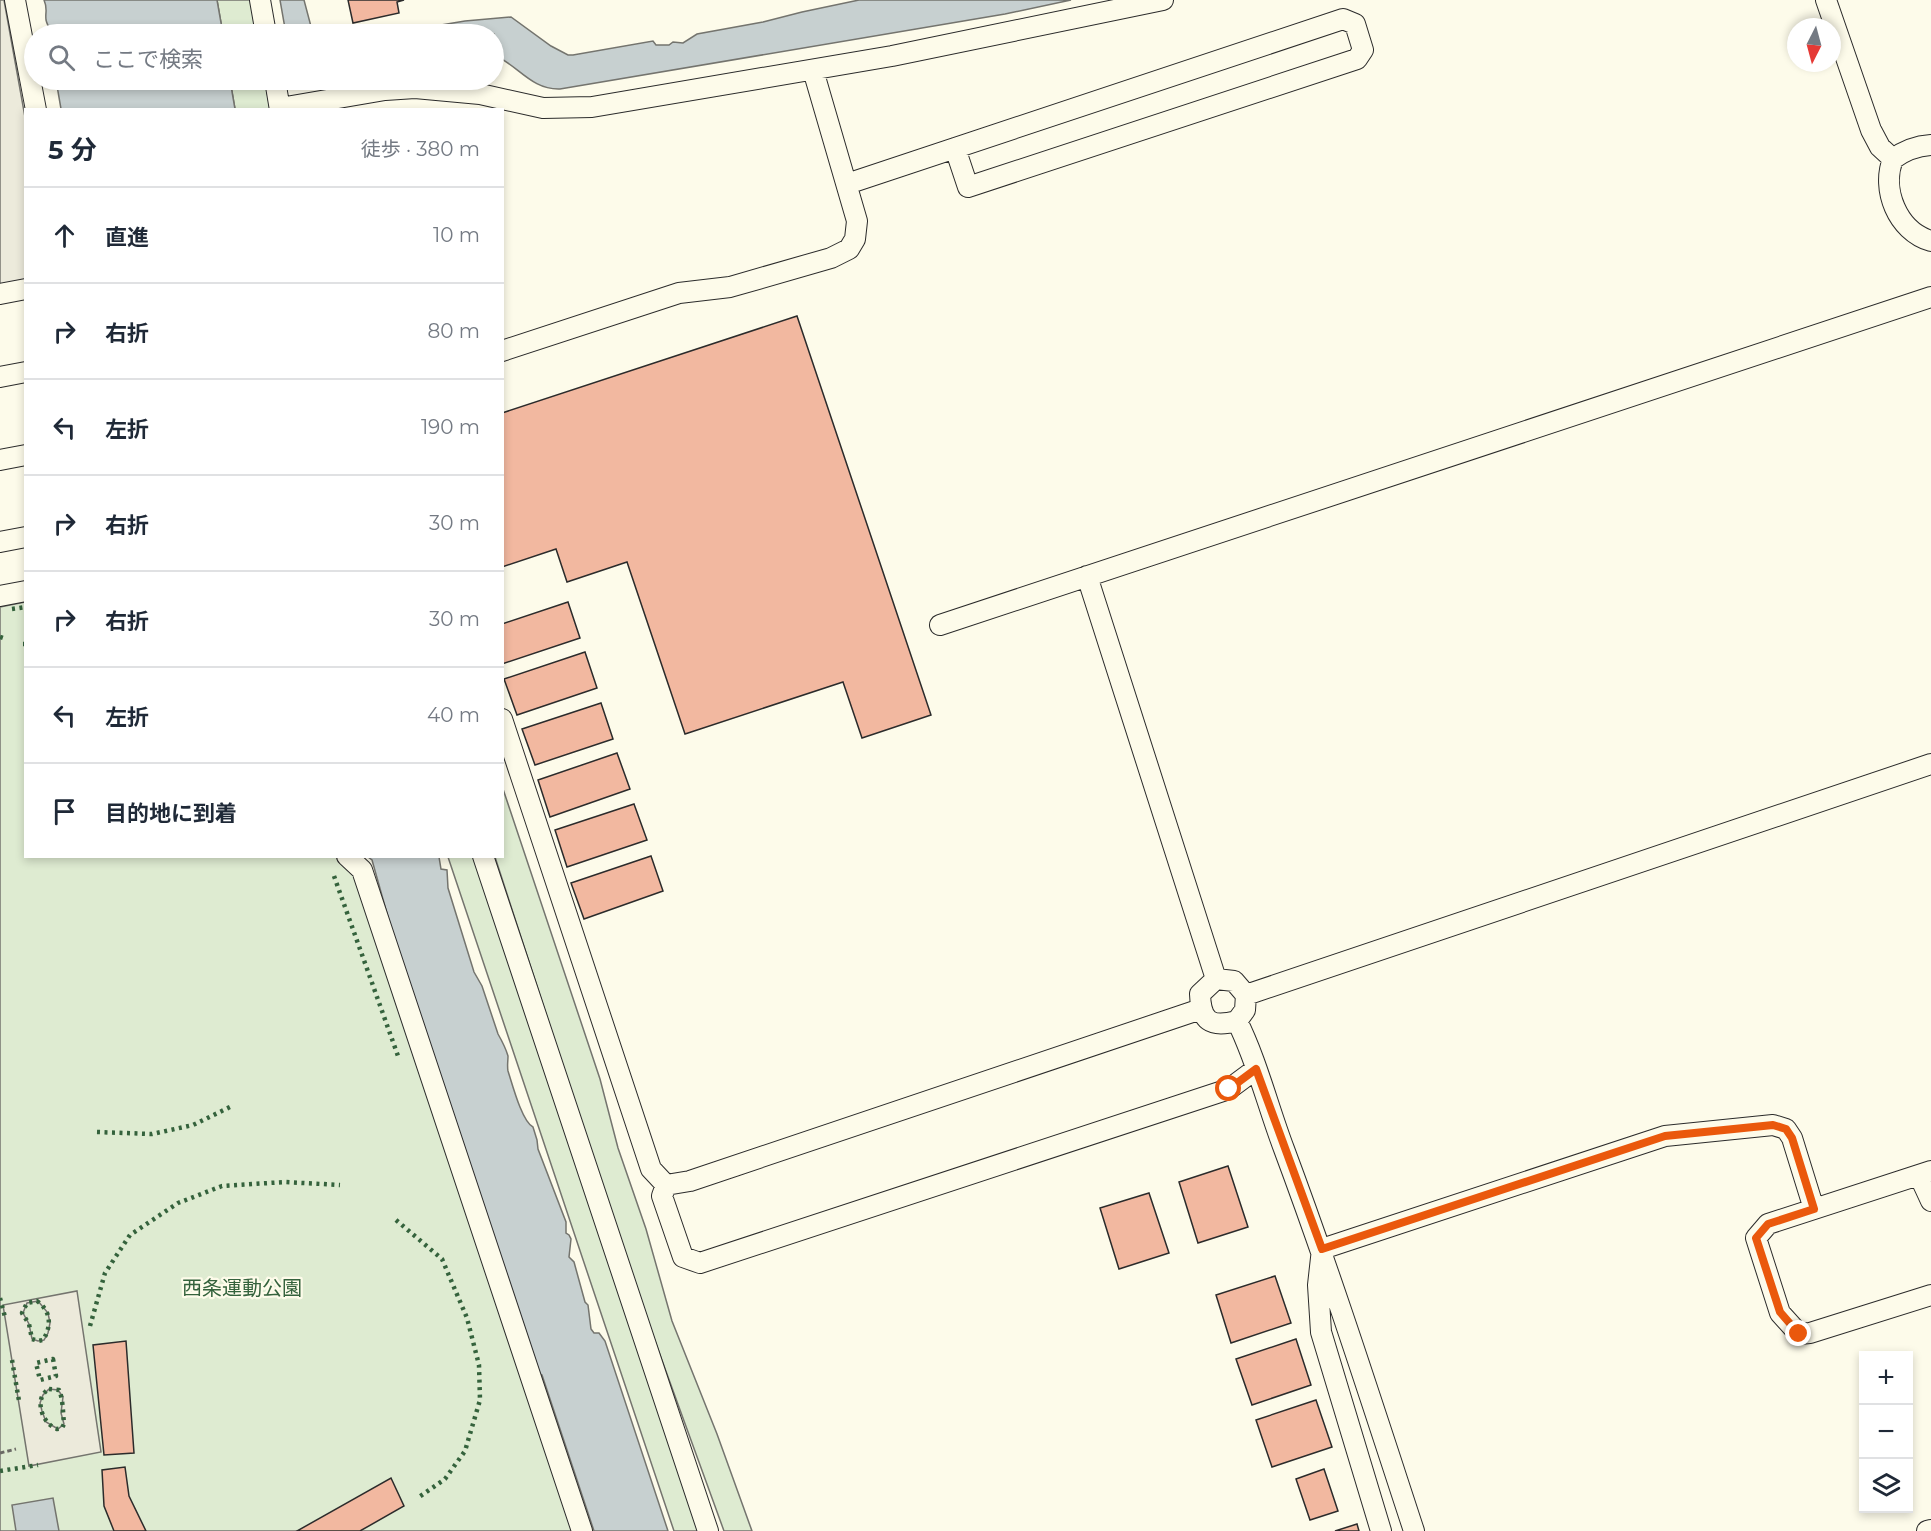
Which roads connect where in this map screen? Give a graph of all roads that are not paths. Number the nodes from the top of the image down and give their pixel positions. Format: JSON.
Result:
{"nodes":[{"id":1,"x":15,"y":0,"type":"edge"},
{"id":2,"x":260,"y":0,"type":"edge"},
{"id":3,"x":1163,"y":0,"type":"edge"},
{"id":4,"x":1826,"y":0,"type":"edge"},
{"id":5,"x":264,"y":24,"type":"edge"},
{"id":6,"x":24,"y":47,"type":"edge"},
{"id":7,"x":813,"y":70,"type":"junction"},
{"id":8,"x":32,"y":90,"type":"edge"},
{"id":9,"x":277,"y":90,"type":"edge"},
{"id":10,"x":384,"y":90,"type":"edge"},
{"id":11,"x":437,"y":90,"type":"edge"},
{"id":12,"x":36,"y":108,"type":"edge"},
{"id":13,"x":280,"y":108,"type":"edge"},
{"id":14,"x":285,"y":108,"type":"edge"},
{"id":15,"x":1931,"y":145,"type":"edge"},
{"id":16,"x":955,"y":148,"type":"junction"},
{"id":17,"x":1893,"y":159,"type":"junction"},
{"id":18,"x":847,"y":184,"type":"junction"},
{"id":19,"x":1931,"y":241,"type":"edge"},
{"id":20,"x":24,"y":289,"type":"edge"},
{"id":21,"x":0,"y":294,"type":"edge"},
{"id":22,"x":1931,"y":297,"type":"edge"},
{"id":23,"x":504,"y":350,"type":"edge"},
{"id":24,"x":24,"y":372,"type":"edge"},
{"id":25,"x":0,"y":377,"type":"edge"},
{"id":26,"x":24,"y":455,"type":"edge"},
{"id":27,"x":0,"y":460,"type":"edge"},
{"id":28,"x":24,"y":537,"type":"edge"},
{"id":29,"x":0,"y":542,"type":"edge"},
{"id":30,"x":1087,"y":576,"type":"junction"},
{"id":31,"x":24,"y":591,"type":"edge"},
{"id":32,"x":0,"y":596,"type":"edge"},
{"id":33,"x":940,"y":625,"type":"dead end"},
{"id":34,"x":504,"y":724,"type":"edge"},
{"id":35,"x":1931,"y":764,"type":"edge"},
{"id":36,"x":349,"y":858,"type":"edge"},
{"id":37,"x":484,"y":858,"type":"edge"},
{"id":38,"x":1216,"y":979,"type":"junction"},
{"id":39,"x":1246,"y":995,"type":"junction"},
{"id":40,"x":1201,"y":1009,"type":"junction"},
{"id":41,"x":1237,"y":1021,"type":"junction"},
{"id":42,"x":1256,"y":1069,"type":"junction"},
{"id":43,"x":1925,"y":1173,"type":"edge"},
{"id":44,"x":666,"y":1185,"type":"junction"},
{"id":45,"x":1931,"y":1201,"type":"edge"},
{"id":46,"x":1814,"y":1209,"type":"junction"},
{"id":47,"x":1322,"y":1249,"type":"junction"},
{"id":48,"x":1931,"y":1295,"type":"edge"},
{"id":49,"x":582,"y":1531,"type":"edge"},
{"id":50,"x":708,"y":1531,"type":"edge"},
{"id":51,"x":1381,"y":1531,"type":"edge"},
{"id":52,"x":1414,"y":1531,"type":"edge"}],
"edges":[{"from":1,"to":6,"type":"street"},
{"from":2,"to":5,"type":"street"},
{"from":3,"to":7,"type":"street"},
{"from":4,"to":17,"type":"street"},
{"from":7,"to":11,"type":"street"},
{"from":7,"to":18,"type":"street"},
{"from":8,"to":12,"type":"street"},
{"from":9,"to":13,"type":"street"},
{"from":10,"to":14,"type":"street"},
{"from":15,"to":17,"type":"street"},
{"from":16,"to":16,"type":"street"},
{"from":16,"to":18,"type":"street"},
{"from":17,"to":19,"type":"street"},
{"from":18,"to":23,"type":"street"},
{"from":20,"to":21,"type":"street"},
{"from":22,"to":30,"type":"street"},
{"from":24,"to":25,"type":"street"},
{"from":26,"to":27,"type":"street"},
{"from":28,"to":29,"type":"street"},
{"from":30,"to":33,"type":"street"},
{"from":30,"to":38,"type":"street"},
{"from":31,"to":32,"type":"street"},
{"from":34,"to":44,"type":"street"},
{"from":35,"to":39,"type":"street"},
{"from":36,"to":49,"type":"street"},
{"from":37,"to":50,"type":"street"},
{"from":38,"to":39,"type":"street"},
{"from":38,"to":40,"type":"street"},
{"from":39,"to":41,"type":"street"},
{"from":40,"to":41,"type":"street"},
{"from":40,"to":44,"type":"street"},
{"from":41,"to":42,"type":"street"},
{"from":42,"to":44,"type":"street"},
{"from":42,"to":47,"type":"street"},
{"from":43,"to":45,"type":"street"},
{"from":43,"to":46,"type":"street"},
{"from":46,"to":47,"type":"street"},
{"from":46,"to":48,"type":"street"},
{"from":47,"to":51,"type":"street"},
{"from":47,"to":52,"type":"street"}]}
